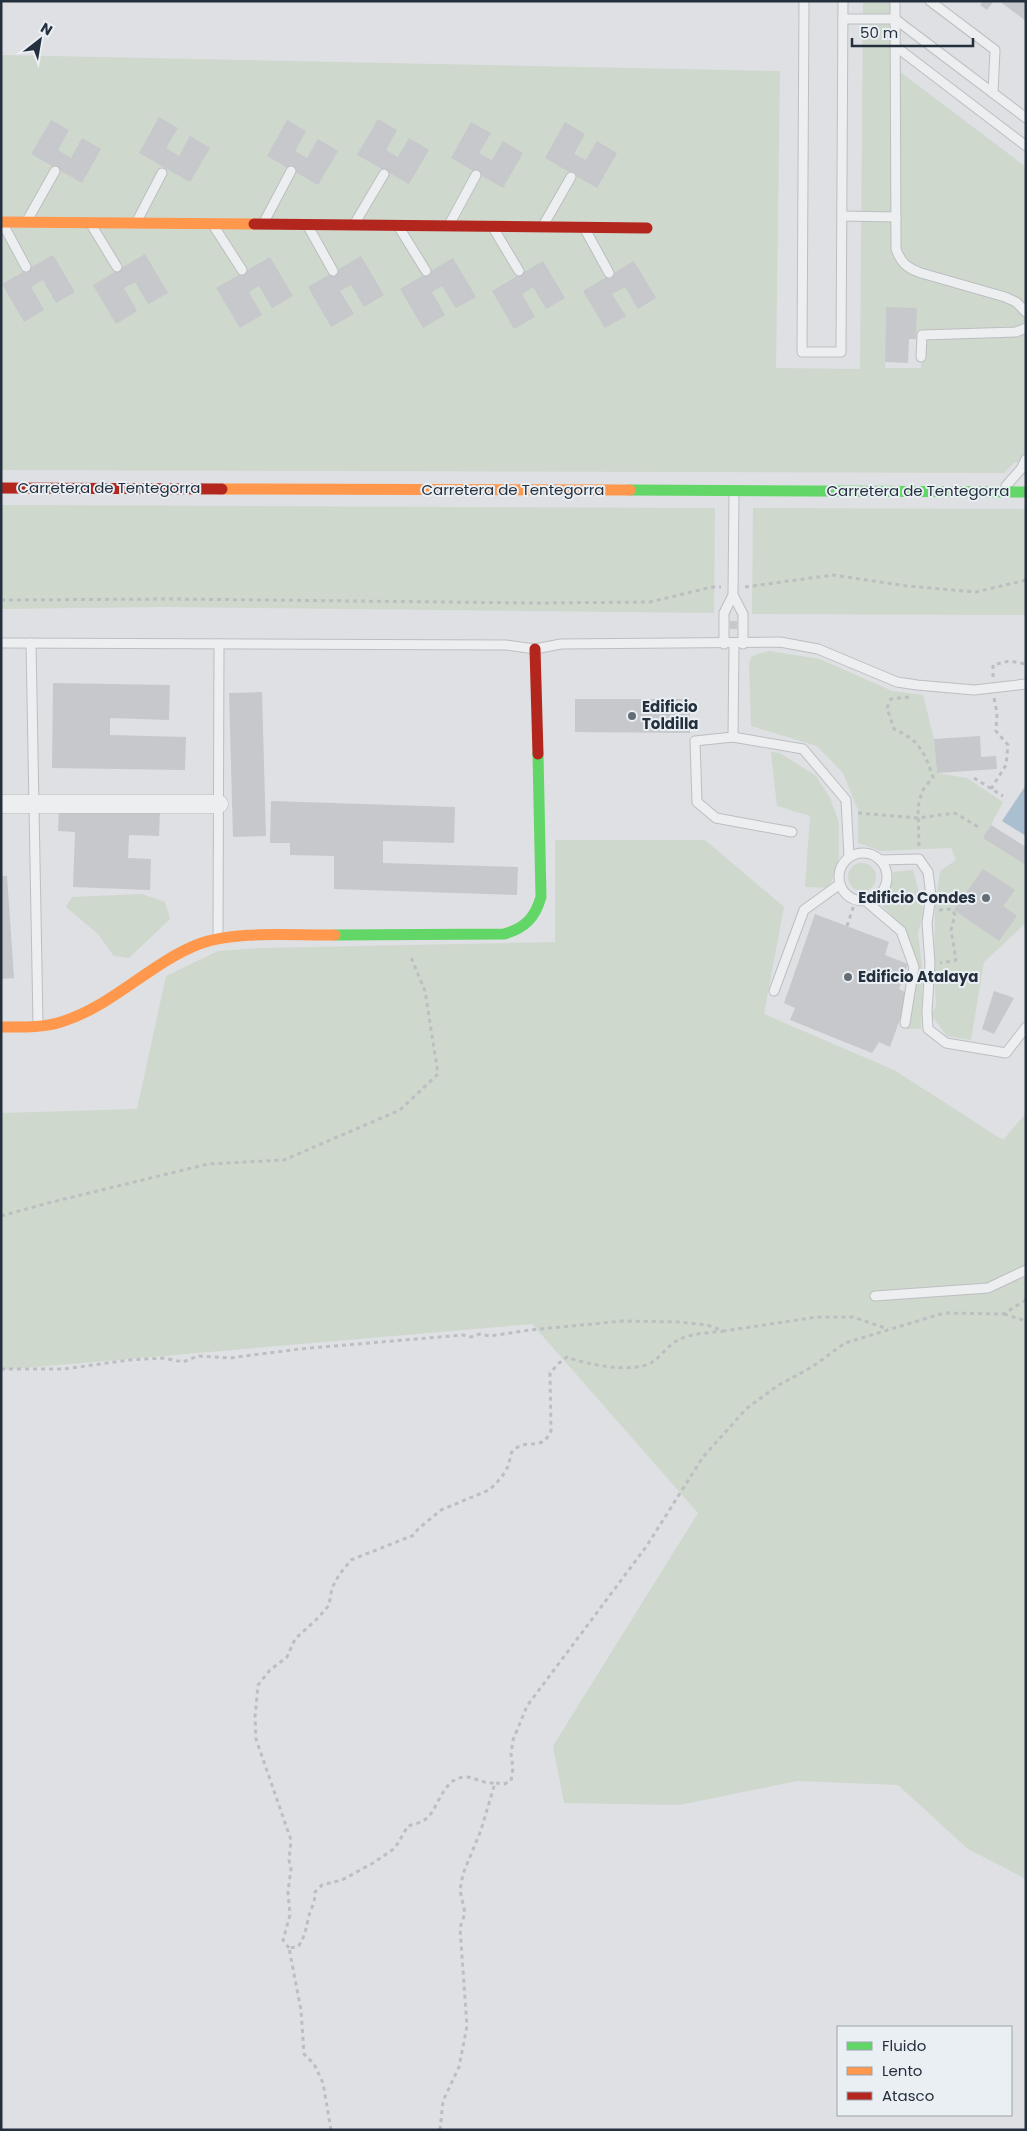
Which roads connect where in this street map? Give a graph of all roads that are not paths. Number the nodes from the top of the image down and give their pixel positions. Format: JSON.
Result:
{"nodes":[{"id":1,"x":804,"y":1,"type":"edge"},
{"id":2,"x":843,"y":1,"type":"edge"},
{"id":3,"x":895,"y":1,"type":"edge"},
{"id":4,"x":930,"y":1,"type":"edge"},
{"id":5,"x":895,"y":18,"type":"junction"},
{"id":6,"x":843,"y":19,"type":"junction"},
{"id":7,"x":895,"y":46,"type":"junction"},
{"id":8,"x":993,"y":93,"type":"junction"},
{"id":9,"x":1026,"y":118,"type":"edge"},
{"id":10,"x":1026,"y":146,"type":"edge"},
{"id":11,"x":291,"y":171,"type":"dead end"},
{"id":12,"x":55,"y":172,"type":"dead end"},
{"id":13,"x":162,"y":172,"type":"dead end"},
{"id":14,"x":384,"y":174,"type":"dead end"},
{"id":15,"x":476,"y":175,"type":"dead end"},
{"id":16,"x":571,"y":176,"type":"dead end"},
{"id":17,"x":842,"y":216,"type":"junction"},
{"id":18,"x":896,"y":217,"type":"junction"},
{"id":19,"x":1,"y":222,"type":"edge"},
{"id":20,"x":27,"y":222,"type":"junction"},
{"id":21,"x":90,"y":223,"type":"junction"},
{"id":22,"x":136,"y":223,"type":"junction"},
{"id":23,"x":213,"y":224,"type":"junction"},
{"id":24,"x":262,"y":224,"type":"junction"},
{"id":25,"x":308,"y":225,"type":"junction"},
{"id":26,"x":354,"y":225,"type":"junction"},
{"id":27,"x":398,"y":226,"type":"junction"},
{"id":28,"x":448,"y":226,"type":"junction"},
{"id":29,"x":493,"y":227,"type":"junction"},
{"id":30,"x":542,"y":227,"type":"junction"},
{"id":31,"x":584,"y":228,"type":"junction"},
{"id":32,"x":647,"y":228,"type":"dead end"},
{"id":33,"x":26,"y":267,"type":"dead end"},
{"id":34,"x":117,"y":267,"type":"dead end"},
{"id":35,"x":242,"y":270,"type":"dead end"},
{"id":36,"x":333,"y":271,"type":"dead end"},
{"id":37,"x":426,"y":271,"type":"dead end"},
{"id":38,"x":519,"y":271,"type":"dead end"},
{"id":39,"x":609,"y":273,"type":"dead end"},
{"id":40,"x":1026,"y":312,"type":"edge"},
{"id":41,"x":1026,"y":328,"type":"edge"},
{"id":42,"x":921,"y":357,"type":"dead end"},
{"id":43,"x":1026,"y":458,"type":"edge"},
{"id":44,"x":1,"y":488,"type":"edge"},
{"id":45,"x":734,"y":491,"type":"junction"},
{"id":46,"x":999,"y":492,"type":"junction"},
{"id":47,"x":1026,"y":492,"type":"edge"},
{"id":48,"x":734,"y":595,"type":"junction"},
{"id":49,"x":1,"y":643,"type":"edge"},
{"id":50,"x":31,"y":643,"type":"junction"},
{"id":51,"x":219,"y":644,"type":"junction"},
{"id":52,"x":724,"y":644,"type":"junction"},
{"id":53,"x":738,"y":644,"type":"junction"},
{"id":54,"x":535,"y":649,"type":"junction"},
{"id":55,"x":1026,"y":684,"type":"edge"},
{"id":56,"x":733,"y":737,"type":"junction"},
{"id":57,"x":1,"y":804,"type":"edge"},
{"id":58,"x":33,"y":804,"type":"junction"},
{"id":59,"x":219,"y":804,"type":"junction"},
{"id":60,"x":792,"y":832,"type":"dead end"},
{"id":61,"x":849,"y":857,"type":"junction"},
{"id":62,"x":880,"y":860,"type":"junction"},
{"id":63,"x":840,"y":884,"type":"junction"},
{"id":64,"x":866,"y":900,"type":"junction"},
{"id":65,"x":218,"y":939,"type":"junction"},
{"id":66,"x":774,"y":990,"type":"dead end"},
{"id":67,"x":905,"y":1023,"type":"dead end"},
{"id":68,"x":38,"y":1026,"type":"junction"},
{"id":69,"x":1,"y":1027,"type":"edge"},
{"id":70,"x":1026,"y":1027,"type":"edge"},
{"id":71,"x":1026,"y":1270,"type":"edge"},
{"id":72,"x":875,"y":1296,"type":"dead end"}],
"edges":[{"from":1,"to":17,"type":"lane"},
{"from":2,"to":6,"type":"lane"},
{"from":3,"to":5,"type":"lane"},
{"from":4,"to":8,"type":"lane"},
{"from":5,"to":6,"type":"lane"},
{"from":5,"to":7,"type":"lane"},
{"from":5,"to":8,"type":"lane"},
{"from":6,"to":17,"type":"lane"},
{"from":7,"to":10,"type":"lane"},
{"from":7,"to":18,"type":"lane"},
{"from":8,"to":9,"type":"lane"},
{"from":11,"to":24,"type":"lane"},
{"from":12,"to":20,"type":"lane"},
{"from":13,"to":22,"type":"lane"},
{"from":14,"to":26,"type":"lane"},
{"from":15,"to":28,"type":"lane"},
{"from":16,"to":30,"type":"lane"},
{"from":17,"to":18,"type":"lane"},
{"from":18,"to":40,"type":"lane"},
{"from":19,"to":20,"type":"street"},
{"from":19,"to":33,"type":"lane"},
{"from":20,"to":21,"type":"street"},
{"from":21,"to":22,"type":"street"},
{"from":21,"to":34,"type":"lane"},
{"from":22,"to":23,"type":"street"},
{"from":23,"to":24,"type":"street"},
{"from":23,"to":35,"type":"lane"},
{"from":24,"to":25,"type":"street"},
{"from":25,"to":26,"type":"street"},
{"from":25,"to":36,"type":"lane"},
{"from":26,"to":27,"type":"street"},
{"from":27,"to":28,"type":"street"},
{"from":27,"to":37,"type":"lane"},
{"from":28,"to":29,"type":"street"},
{"from":29,"to":30,"type":"street"},
{"from":29,"to":38,"type":"lane"},
{"from":30,"to":31,"type":"street"},
{"from":31,"to":32,"type":"street"},
{"from":31,"to":39,"type":"lane"},
{"from":41,"to":42,"type":"lane"},
{"from":43,"to":46,"type":"lane"},
{"from":44,"to":45,"type":"street","name":"Carretera de Tentegorra"},
{"from":45,"to":46,"type":"street","name":"Carretera de Tentegorra"},
{"from":45,"to":48,"type":"lane"},
{"from":46,"to":47,"type":"street","name":"Carretera de Tentegorra"},
{"from":48,"to":52,"type":"lane"},
{"from":48,"to":53,"type":"lane"},
{"from":49,"to":50,"type":"lane"},
{"from":50,"to":51,"type":"lane"},
{"from":50,"to":58,"type":"lane"},
{"from":51,"to":54,"type":"lane"},
{"from":51,"to":59,"type":"lane"},
{"from":52,"to":53,"type":"lane"},
{"from":52,"to":54,"type":"lane"},
{"from":53,"to":55,"type":"lane"},
{"from":53,"to":56,"type":"lane"},
{"from":54,"to":65,"type":"street"},
{"from":56,"to":60,"type":"lane"},
{"from":56,"to":61,"type":"lane"},
{"from":57,"to":58,"type":"street"},
{"from":58,"to":59,"type":"street"},
{"from":58,"to":68,"type":"lane"},
{"from":59,"to":65,"type":"lane"},
{"from":61,"to":62,"type":"lane"},
{"from":61,"to":63,"type":"lane"},
{"from":62,"to":64,"type":"lane"},
{"from":62,"to":70,"type":"lane"},
{"from":63,"to":64,"type":"lane"},
{"from":63,"to":66,"type":"lane"},
{"from":64,"to":67,"type":"lane"},
{"from":65,"to":68,"type":"street"},
{"from":68,"to":69,"type":"street"},
{"from":71,"to":72,"type":"lane"}]}
